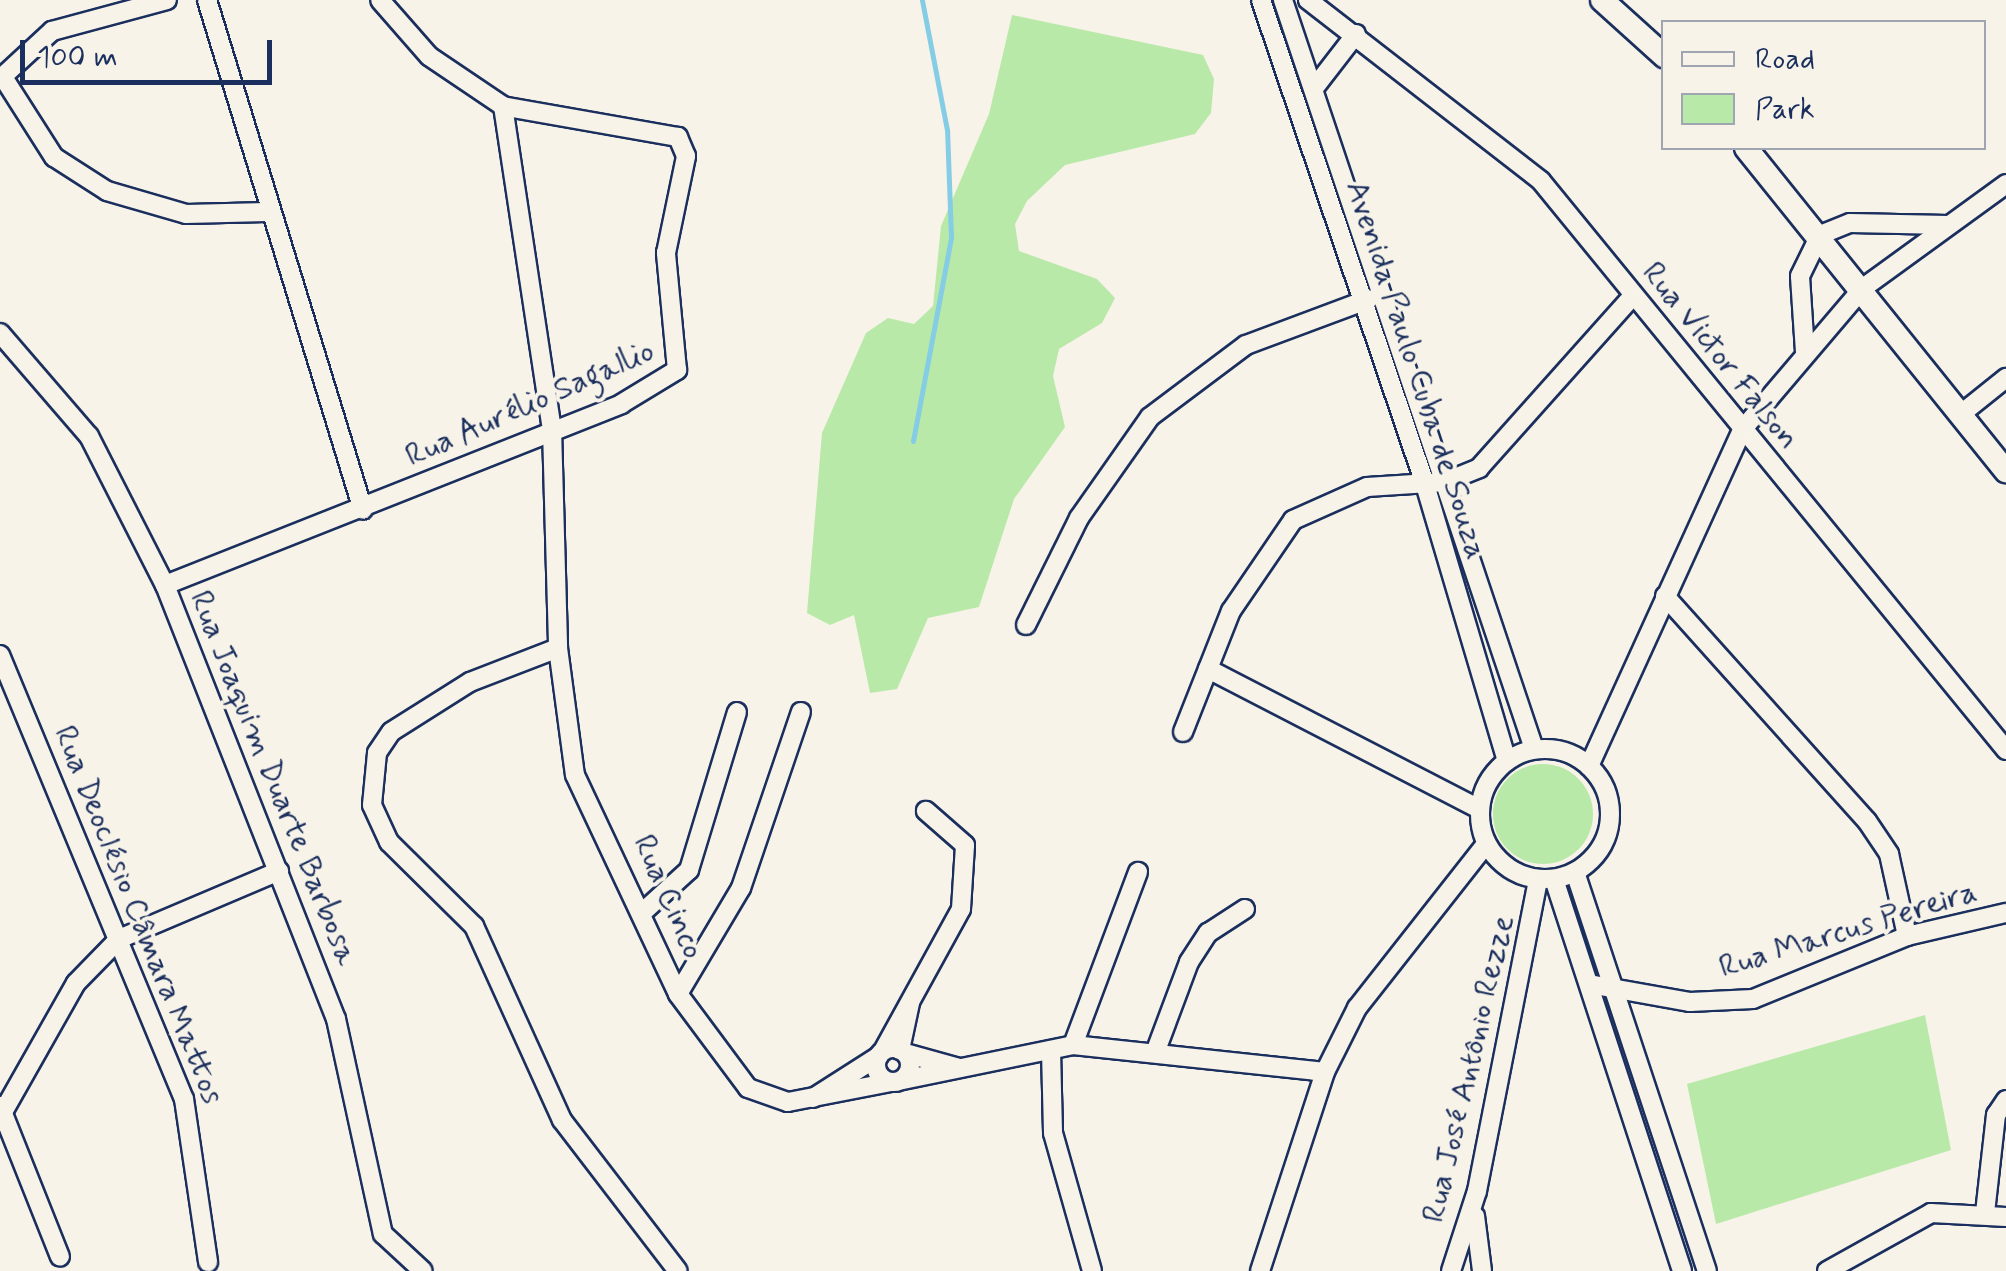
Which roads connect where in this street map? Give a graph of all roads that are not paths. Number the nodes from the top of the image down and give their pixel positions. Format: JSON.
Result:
{"nodes":[{"id":1,"x":167,"y":0,"type":"edge"},
{"id":2,"x":207,"y":0,"type":"edge"},
{"id":3,"x":380,"y":0,"type":"edge"},
{"id":4,"x":1261,"y":0,"type":"edge"},
{"id":5,"x":1284,"y":0,"type":"edge"},
{"id":6,"x":1308,"y":0,"type":"edge"},
{"id":7,"x":1602,"y":0,"type":"edge"},
{"id":8,"x":1356,"y":34,"type":"junction"},
{"id":9,"x":1661,"y":53,"type":"edge"},
{"id":10,"x":1,"y":78,"type":"edge"},
{"id":11,"x":1315,"y":86,"type":"junction"},
{"id":12,"x":502,"y":106,"type":"junction"},
{"id":13,"x":1748,"y":150,"type":"edge"},
{"id":14,"x":2006,"y":184,"type":"edge"},
{"id":15,"x":268,"y":212,"type":"junction"},
{"id":16,"x":1957,"y":222,"type":"junction"},
{"id":17,"x":1902,"y":226,"type":"junction"},
{"id":18,"x":1820,"y":235,"type":"junction"},
{"id":19,"x":1902,"y":264,"type":"junction"},
{"id":20,"x":1863,"y":288,"type":"junction"},
{"id":21,"x":1381,"y":294,"type":"junction"},
{"id":22,"x":1632,"y":297,"type":"junction"},
{"id":23,"x":1360,"y":302,"type":"junction"},
{"id":24,"x":0,"y":333,"type":"edge"},
{"id":25,"x":1805,"y":352,"type":"junction"},
{"id":26,"x":2006,"y":378,"type":"edge"},
{"id":27,"x":1961,"y":414,"type":"junction"},
{"id":28,"x":552,"y":429,"type":"junction"},
{"id":29,"x":1742,"y":430,"type":"junction"},
{"id":30,"x":2006,"y":472,"type":"edge"},
{"id":31,"x":1424,"y":480,"type":"junction"},
{"id":32,"x":1445,"y":482,"type":"junction"},
{"id":33,"x":363,"y":510,"type":"junction"},
{"id":34,"x":164,"y":585,"type":"junction"},
{"id":35,"x":1665,"y":596,"type":"junction"},
{"id":36,"x":1026,"y":625,"type":"dead end"},
{"id":37,"x":558,"y":648,"type":"junction"},
{"id":38,"x":0,"y":655,"type":"edge"},
{"id":39,"x":1208,"y":669,"type":"junction"},
{"id":40,"x":737,"y":712,"type":"dead end"},
{"id":41,"x":801,"y":712,"type":"dead end"},
{"id":42,"x":1183,"y":732,"type":"dead end"},
{"id":43,"x":1534,"y":749,"type":"junction"},
{"id":44,"x":2006,"y":750,"type":"edge"},
{"id":45,"x":1507,"y":761,"type":"junction"},
{"id":46,"x":1589,"y":766,"type":"junction"},
{"id":47,"x":1480,"y":809,"type":"junction"},
{"id":48,"x":926,"y":811,"type":"dead end"},
{"id":49,"x":1486,"y":844,"type":"junction"},
{"id":50,"x":279,"y":871,"type":"junction"},
{"id":51,"x":1138,"y":872,"type":"dead end"},
{"id":52,"x":1575,"y":872,"type":"junction"},
{"id":53,"x":1546,"y":879,"type":"junction"},
{"id":54,"x":1245,"y":909,"type":"dead end"},
{"id":55,"x":644,"y":912,"type":"junction"},
{"id":56,"x":2006,"y":913,"type":"edge"},
{"id":57,"x":1906,"y":936,"type":"junction"},
{"id":58,"x":119,"y":938,"type":"junction"},
{"id":59,"x":1589,"y":984,"type":"junction"},
{"id":60,"x":1616,"y":986,"type":"junction"},
{"id":61,"x":678,"y":994,"type":"junction"},
{"id":62,"x":1073,"y":1045,"type":"junction"},
{"id":63,"x":1051,"y":1050,"type":"junction"},
{"id":64,"x":892,"y":1052,"type":"junction"},
{"id":65,"x":1155,"y":1053,"type":"junction"},
{"id":66,"x":959,"y":1068,"type":"junction"},
{"id":67,"x":1325,"y":1072,"type":"junction"},
{"id":68,"x":897,"y":1081,"type":"junction"},
{"id":69,"x":812,"y":1098,"type":"junction"},
{"id":70,"x":2006,"y":1100,"type":"edge"},
{"id":71,"x":1,"y":1109,"type":"edge"},
{"id":72,"x":1477,"y":1191,"type":"junction"},
{"id":73,"x":1985,"y":1212,"type":"junction"},
{"id":74,"x":2006,"y":1217,"type":"edge"},
{"id":75,"x":60,"y":1257,"type":"dead end"},
{"id":76,"x":208,"y":1262,"type":"dead end"},
{"id":77,"x":423,"y":1271,"type":"edge"},
{"id":78,"x":678,"y":1271,"type":"edge"},
{"id":79,"x":1092,"y":1271,"type":"edge"},
{"id":80,"x":1260,"y":1271,"type":"edge"},
{"id":81,"x":1451,"y":1271,"type":"edge"},
{"id":82,"x":1482,"y":1271,"type":"edge"},
{"id":83,"x":1682,"y":1271,"type":"edge"},
{"id":84,"x":1707,"y":1271,"type":"edge"},
{"id":85,"x":1826,"y":1271,"type":"edge"}],
"edges":[{"from":1,"to":10,"type":"street"},
{"from":2,"to":15,"type":"street"},
{"from":3,"to":12,"type":"street"},
{"from":4,"to":23,"type":"street","name":"Avenida Paulo Cuba de Souza"},
{"from":5,"to":11,"type":"street","name":"Avenida Paulo Cuba de Souza"},
{"from":6,"to":8,"type":"street","name":"Rua Victor Falson"},
{"from":7,"to":9,"type":"main road"},
{"from":8,"to":11,"type":"street"},
{"from":8,"to":22,"type":"street","name":"Rua Victor Falson"},
{"from":10,"to":15,"type":"street"},
{"from":11,"to":21,"type":"street","name":"Avenida Paulo Cuba de Souza"},
{"from":12,"to":28,"type":"street","name":"Rua Cinco"},
{"from":12,"to":28,"type":"street","name":"Rua Aurélio Sagallio"},
{"from":13,"to":18,"type":"main road"},
{"from":14,"to":16,"type":"street"},
{"from":15,"to":33,"type":"street"},
{"from":16,"to":17,"type":"street"},
{"from":16,"to":19,"type":"street"},
{"from":17,"to":18,"type":"street"},
{"from":17,"to":19,"type":"street"},
{"from":18,"to":20,"type":"main road"},
{"from":18,"to":25,"type":"street"},
{"from":19,"to":20,"type":"street"},
{"from":20,"to":25,"type":"street"},
{"from":20,"to":27,"type":"main road"},
{"from":21,"to":23,"type":"street"},
{"from":21,"to":32,"type":"street","name":"Avenida Paulo Cuba de Souza"},
{"from":22,"to":29,"type":"street","name":"Rua Victor Falson"},
{"from":22,"to":32,"type":"street"},
{"from":23,"to":31,"type":"street","name":"Avenida Paulo Cuba de Souza"},
{"from":23,"to":36,"type":"street"},
{"from":24,"to":34,"type":"street","name":"Rua Joaquim Duarte Barbosa"},
{"from":25,"to":29,"type":"street"},
{"from":26,"to":27,"type":"street"},
{"from":27,"to":30,"type":"main road"},
{"from":28,"to":33,"type":"street","name":"Rua Aurélio Sagallio"},
{"from":28,"to":37,"type":"street","name":"Rua Cinco"},
{"from":29,"to":35,"type":"street"},
{"from":29,"to":44,"type":"street","name":"Rua Victor Falson"},
{"from":31,"to":32,"type":"street"},
{"from":31,"to":39,"type":"street"},
{"from":31,"to":45,"type":"street","name":"Avenida Paulo Cuba de Souza"},
{"from":32,"to":43,"type":"street","name":"Avenida Paulo Cuba de Souza"},
{"from":33,"to":34,"type":"street","name":"Rua Aurélio Sagallio"},
{"from":34,"to":50,"type":"street","name":"Rua Joaquim Duarte Barbosa"},
{"from":35,"to":46,"type":"street"},
{"from":35,"to":57,"type":"street"},
{"from":37,"to":55,"type":"street","name":"Rua Cinco"},
{"from":37,"to":78,"type":"street"},
{"from":38,"to":58,"type":"street","name":"Rua Deoclésio Câmara Mattos"},
{"from":39,"to":42,"type":"street"},
{"from":39,"to":47,"type":"street"},
{"from":40,"to":55,"type":"street"},
{"from":41,"to":61,"type":"street"},
{"from":43,"to":45,"type":"street"},
{"from":43,"to":46,"type":"street"},
{"from":45,"to":47,"type":"street"},
{"from":46,"to":52,"type":"street"},
{"from":47,"to":49,"type":"street"},
{"from":48,"to":64,"type":"street"},
{"from":49,"to":53,"type":"street"},
{"from":49,"to":67,"type":"street"},
{"from":50,"to":58,"type":"street"},
{"from":50,"to":77,"type":"street","name":"Rua Joaquim Duarte Barbosa"},
{"from":51,"to":62,"type":"street"},
{"from":52,"to":53,"type":"street"},
{"from":52,"to":60,"type":"street"},
{"from":53,"to":59,"type":"street"},
{"from":53,"to":72,"type":"street","name":"Rua José Antônio Rezze"},
{"from":54,"to":65,"type":"street"},
{"from":55,"to":61,"type":"street","name":"Rua Cinco"},
{"from":56,"to":57,"type":"street","name":"Rua Marcus Pereira"},
{"from":57,"to":60,"type":"street","name":"Rua Marcus Pereira"},
{"from":58,"to":71,"type":"street"},
{"from":58,"to":76,"type":"street","name":"Rua Deoclésio Câmara Mattos"},
{"from":59,"to":60,"type":"street","name":"Rua Marcus Pereira"},
{"from":59,"to":83,"type":"street"},
{"from":60,"to":84,"type":"street"},
{"from":61,"to":69,"type":"street","name":"Rua Cinco"},
{"from":62,"to":63,"type":"street","name":"Rua Cinco"},
{"from":62,"to":65,"type":"street","name":"Rua Cinco"},
{"from":63,"to":66,"type":"street","name":"Rua Cinco"},
{"from":63,"to":79,"type":"street"},
{"from":64,"to":66,"type":"street"},
{"from":64,"to":68,"type":"street"},
{"from":64,"to":68,"type":"street"},
{"from":64,"to":69,"type":"street"},
{"from":65,"to":67,"type":"street","name":"Rua Cinco"},
{"from":66,"to":68,"type":"street","name":"Rua Cinco"},
{"from":67,"to":80,"type":"street"},
{"from":68,"to":69,"type":"street","name":"Rua Cinco"},
{"from":70,"to":73,"type":"street"},
{"from":71,"to":75,"type":"street"},
{"from":72,"to":81,"type":"street","name":"Rua José Antônio Rezze"},
{"from":72,"to":82,"type":"street"},
{"from":73,"to":74,"type":"street"},
{"from":73,"to":85,"type":"street"}]}
